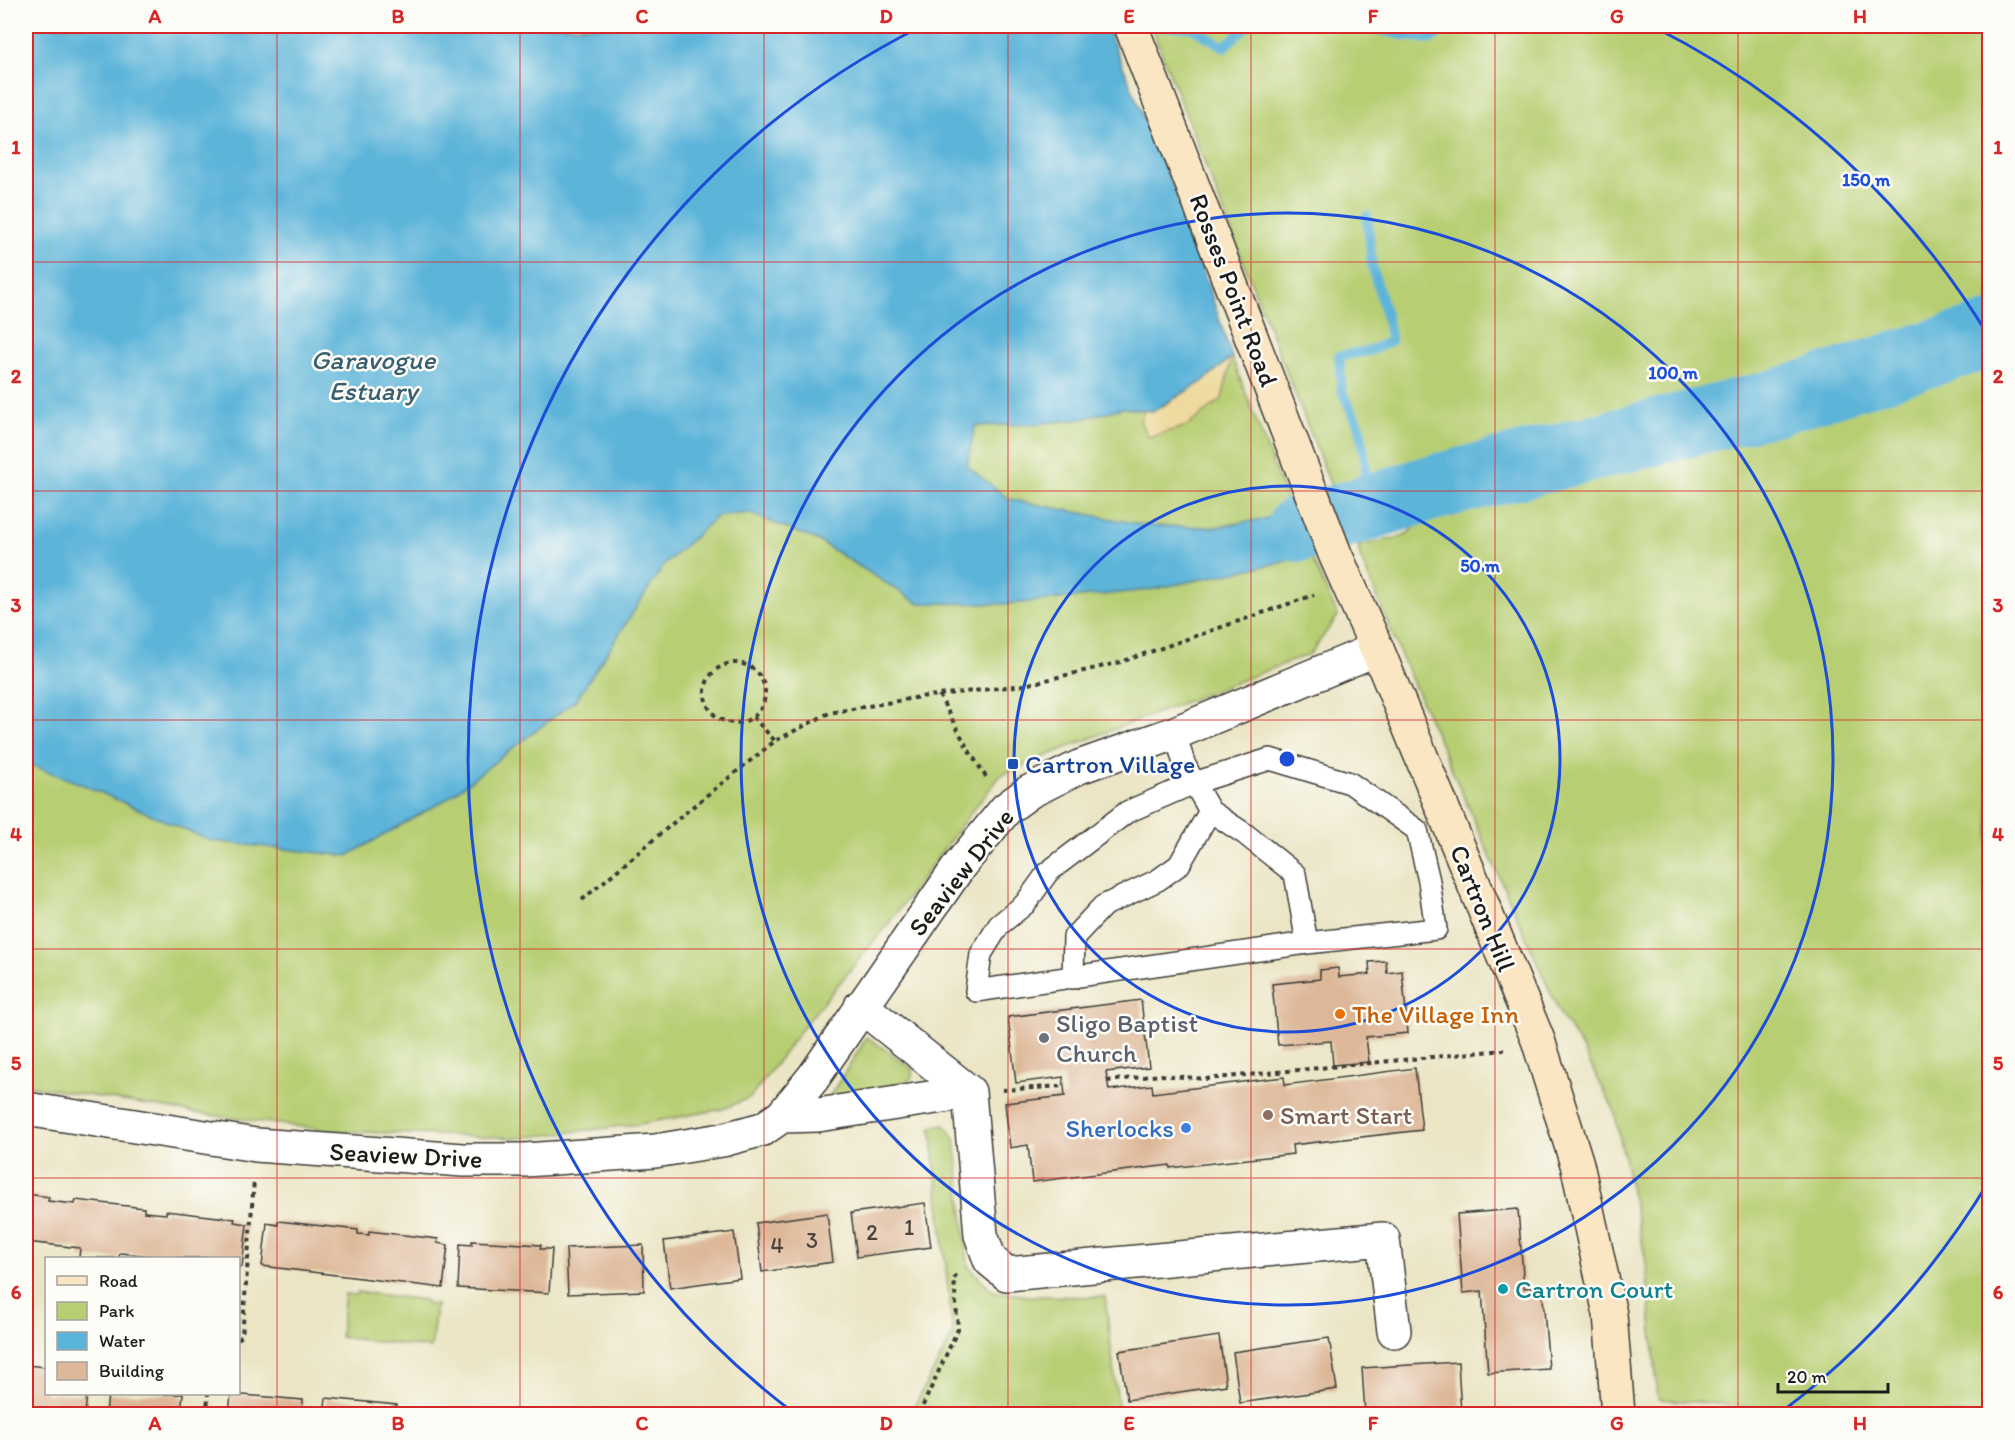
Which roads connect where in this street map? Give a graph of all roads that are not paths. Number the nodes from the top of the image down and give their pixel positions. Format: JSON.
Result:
{"nodes":[{"id":1,"x":1131,"y":26,"type":"edge"},
{"id":2,"x":1335,"y":554,"type":"joint"},
{"id":3,"x":1377,"y":649,"type":"junction"},
{"id":4,"x":1175,"y":733,"type":"junction"},
{"id":5,"x":1194,"y":783,"type":"junction"},
{"id":6,"x":1210,"y":811,"type":"junction"},
{"id":7,"x":1307,"y":943,"type":"junction"},
{"id":8,"x":1073,"y":978,"type":"junction"},
{"id":9,"x":861,"y":1006,"type":"junction"},
{"id":10,"x":969,"y":1092,"type":"junction"},
{"id":11,"x":26,"y":1109,"type":"edge"},
{"id":12,"x":782,"y":1116,"type":"junction"},
{"id":13,"x":1394,"y":1331,"type":"dead end"},
{"id":14,"x":1618,"y":1414,"type":"edge"}],
"edges":[{"from":1,"to":2,"type":"main road","name":"Rosses Point Road"},
{"from":2,"to":3,"type":"main road","name":"Cartron Hill"},
{"from":3,"to":4,"type":"street","name":"Seaview Drive"},
{"from":3,"to":14,"type":"main road","name":"Cartron Hill"},
{"from":4,"to":5,"type":"lane"},
{"from":4,"to":9,"type":"street","name":"Seaview Drive"},
{"from":5,"to":6,"type":"lane"},
{"from":5,"to":7,"type":"lane"},
{"from":5,"to":8,"type":"lane"},
{"from":6,"to":7,"type":"lane"},
{"from":6,"to":8,"type":"lane"},
{"from":7,"to":8,"type":"lane"},
{"from":9,"to":10,"type":"street"},
{"from":9,"to":12,"type":"street","name":"Seaview Drive"},
{"from":10,"to":12,"type":"street","name":"Seaview Drive"},
{"from":10,"to":13,"type":"street"},
{"from":11,"to":12,"type":"street","name":"Seaview Drive"}]}
